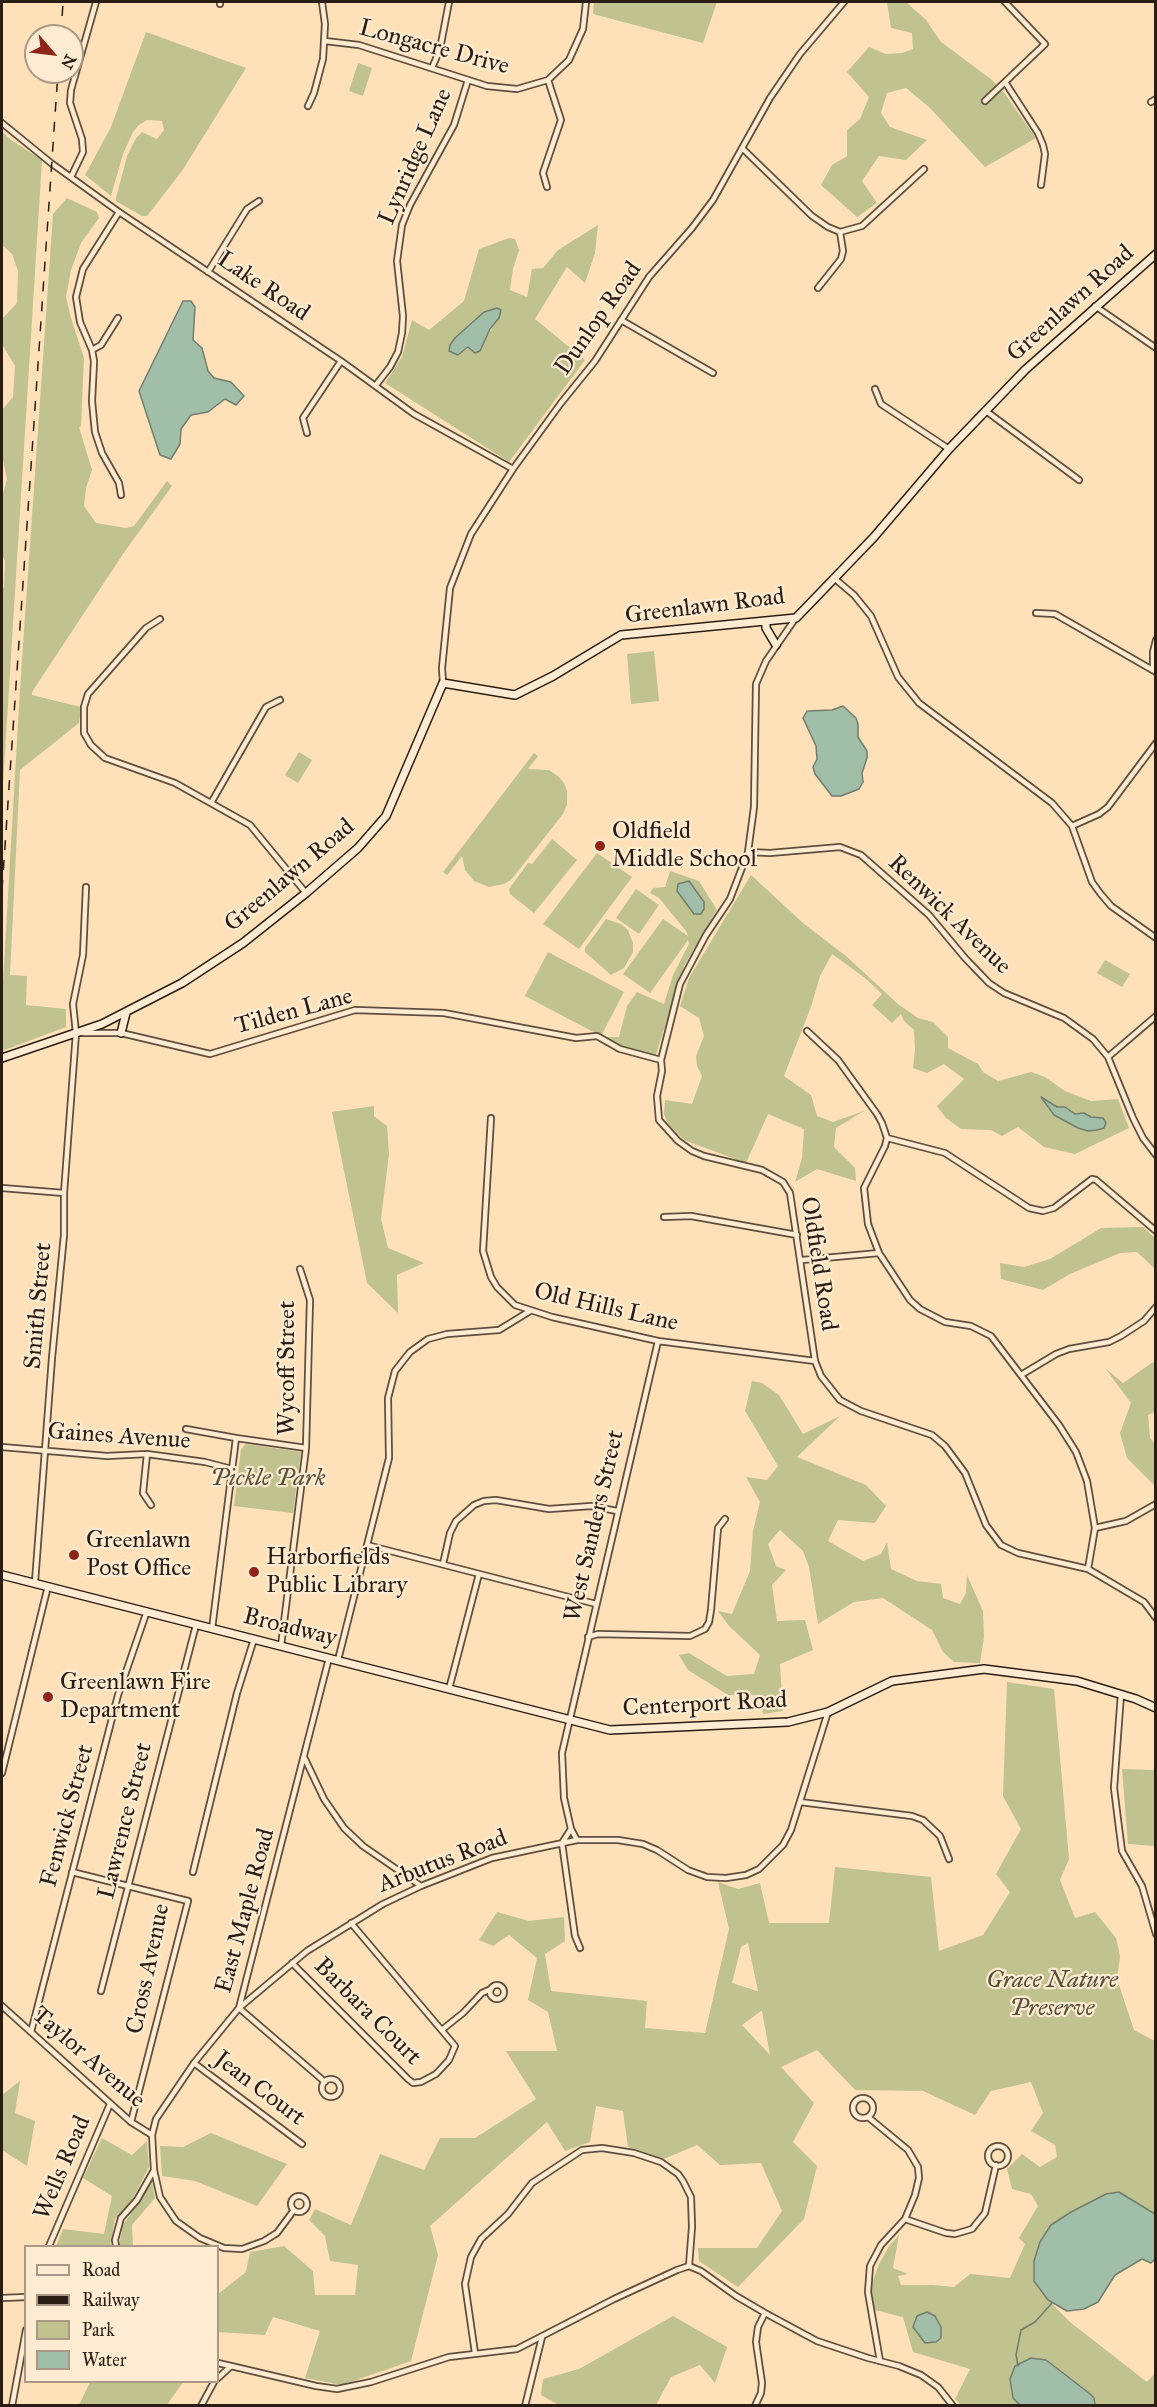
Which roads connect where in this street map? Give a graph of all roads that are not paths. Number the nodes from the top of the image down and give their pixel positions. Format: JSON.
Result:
{"nodes":[{"id":1,"x":96,"y":2,"type":"edge"},
{"id":2,"x":322,"y":2,"type":"edge"},
{"id":3,"x":449,"y":2,"type":"edge"},
{"id":4,"x":586,"y":2,"type":"edge"},
{"id":5,"x":844,"y":2,"type":"edge"},
{"id":6,"x":1005,"y":2,"type":"edge"},
{"id":7,"x":325,"y":41,"type":"junction"},
{"id":8,"x":432,"y":68,"type":"junction"},
{"id":9,"x":468,"y":80,"type":"junction"},
{"id":10,"x":548,"y":80,"type":"junction"},
{"id":11,"x":1005,"y":82,"type":"junction"},
{"id":12,"x":985,"y":101,"type":"dead end"},
{"id":13,"x":308,"y":106,"type":"dead end"},
{"id":14,"x":2,"y":123,"type":"edge"},
{"id":15,"x":742,"y":148,"type":"junction"},
{"id":16,"x":924,"y":169,"type":"dead end"},
{"id":17,"x":71,"y":177,"type":"junction"},
{"id":18,"x":1041,"y":186,"type":"dead end"},
{"id":19,"x":547,"y":187,"type":"dead end"},
{"id":20,"x":259,"y":201,"type":"dead end"},
{"id":21,"x":119,"y":212,"type":"junction"},
{"id":22,"x":840,"y":232,"type":"junction"},
{"id":23,"x":1155,"y":254,"type":"edge"},
{"id":24,"x":208,"y":272,"type":"junction"},
{"id":25,"x":818,"y":288,"type":"dead end"},
{"id":26,"x":1095,"y":306,"type":"junction"},
{"id":27,"x":118,"y":318,"type":"dead end"},
{"id":28,"x":621,"y":320,"type":"junction"},
{"id":29,"x":1155,"y":348,"type":"edge"},
{"id":30,"x":92,"y":350,"type":"junction"},
{"id":31,"x":340,"y":361,"type":"junction"},
{"id":32,"x":713,"y":374,"type":"dead end"},
{"id":33,"x":376,"y":385,"type":"junction"},
{"id":34,"x":874,"y":389,"type":"dead end"},
{"id":35,"x":986,"y":411,"type":"junction"},
{"id":36,"x":307,"y":433,"type":"dead end"},
{"id":37,"x":949,"y":449,"type":"junction"},
{"id":38,"x":513,"y":469,"type":"junction"},
{"id":39,"x":1079,"y":480,"type":"dead end"},
{"id":40,"x":121,"y":495,"type":"dead end"},
{"id":41,"x":834,"y":578,"type":"junction"},
{"id":42,"x":1036,"y":613,"type":"dead end"},
{"id":43,"x":796,"y":618,"type":"junction"},
{"id":44,"x":159,"y":619,"type":"dead end"},
{"id":45,"x":766,"y":621,"type":"junction"},
{"id":46,"x":1155,"y":640,"type":"edge"},
{"id":47,"x":776,"y":645,"type":"junction"},
{"id":48,"x":1154,"y":671,"type":"edge"},
{"id":49,"x":442,"y":682,"type":"junction"},
{"id":50,"x":280,"y":700,"type":"dead end"},
{"id":51,"x":1155,"y":743,"type":"edge"},
{"id":52,"x":211,"y":803,"type":"junction"},
{"id":53,"x":1072,"y":826,"type":"junction"},
{"id":54,"x":748,"y":852,"type":"junction"},
{"id":55,"x":86,"y":887,"type":"dead end"},
{"id":56,"x":306,"y":893,"type":"junction"},
{"id":57,"x":1155,"y":938,"type":"edge"},
{"id":58,"x":126,"y":1013,"type":"junction"},
{"id":59,"x":1155,"y":1016,"type":"edge"},
{"id":60,"x":807,"y":1031,"type":"dead end"},
{"id":61,"x":76,"y":1033,"type":"junction"},
{"id":62,"x":121,"y":1033,"type":"junction"},
{"id":63,"x":1108,"y":1057,"type":"junction"},
{"id":64,"x":2,"y":1058,"type":"edge"},
{"id":65,"x":661,"y":1060,"type":"junction"},
{"id":66,"x":491,"y":1118,"type":"dead end"},
{"id":67,"x":886,"y":1138,"type":"junction"},
{"id":68,"x":1155,"y":1155,"type":"edge"},
{"id":69,"x":2,"y":1188,"type":"edge"},
{"id":70,"x":64,"y":1192,"type":"junction"},
{"id":71,"x":664,"y":1217,"type":"dead end"},
{"id":72,"x":1155,"y":1231,"type":"edge"},
{"id":73,"x":797,"y":1235,"type":"junction"},
{"id":74,"x":879,"y":1252,"type":"junction"},
{"id":75,"x":802,"y":1260,"type":"junction"},
{"id":76,"x":300,"y":1269,"type":"dead end"},
{"id":77,"x":1155,"y":1307,"type":"edge"},
{"id":78,"x":530,"y":1311,"type":"junction"},
{"id":79,"x":658,"y":1341,"type":"junction"},
{"id":80,"x":815,"y":1361,"type":"junction"},
{"id":81,"x":1021,"y":1375,"type":"junction"},
{"id":82,"x":186,"y":1429,"type":"dead end"},
{"id":83,"x":236,"y":1438,"type":"junction"},
{"id":84,"x":2,"y":1447,"type":"edge"},
{"id":85,"x":306,"y":1448,"type":"junction"},
{"id":86,"x":45,"y":1449,"type":"junction"},
{"id":87,"x":147,"y":1454,"type":"junction"},
{"id":88,"x":232,"y":1469,"type":"junction"},
{"id":89,"x":1155,"y":1504,"type":"edge"},
{"id":90,"x":151,"y":1505,"type":"dead end"},
{"id":91,"x":617,"y":1511,"type":"junction"},
{"id":92,"x":725,"y":1519,"type":"dead end"},
{"id":93,"x":1095,"y":1528,"type":"junction"},
{"id":94,"x":367,"y":1545,"type":"junction"},
{"id":95,"x":442,"y":1564,"type":"junction"},
{"id":96,"x":1088,"y":1569,"type":"junction"},
{"id":97,"x":479,"y":1574,"type":"junction"},
{"id":98,"x":2,"y":1575,"type":"edge"},
{"id":99,"x":35,"y":1582,"type":"junction"},
{"id":100,"x":48,"y":1586,"type":"junction"},
{"id":101,"x":596,"y":1604,"type":"junction"},
{"id":102,"x":1153,"y":1608,"type":"edge"},
{"id":103,"x":147,"y":1611,"type":"junction"},
{"id":104,"x":1155,"y":1617,"type":"edge"},
{"id":105,"x":196,"y":1625,"type":"junction"},
{"id":106,"x":212,"y":1629,"type":"junction"},
{"id":107,"x":588,"y":1637,"type":"junction"},
{"id":108,"x":254,"y":1639,"type":"junction"},
{"id":109,"x":281,"y":1646,"type":"junction"},
{"id":110,"x":329,"y":1658,"type":"junction"},
{"id":111,"x":338,"y":1660,"type":"junction"},
{"id":112,"x":449,"y":1689,"type":"junction"},
{"id":113,"x":1120,"y":1694,"type":"junction"},
{"id":114,"x":1155,"y":1708,"type":"edge"},
{"id":115,"x":828,"y":1712,"type":"junction"},
{"id":116,"x":569,"y":1720,"type":"junction"},
{"id":117,"x":304,"y":1758,"type":"junction"},
{"id":118,"x":2,"y":1773,"type":"edge"},
{"id":119,"x":800,"y":1802,"type":"junction"},
{"id":120,"x":571,"y":1828,"type":"junction"},
{"id":121,"x":577,"y":1840,"type":"junction"},
{"id":122,"x":562,"y":1843,"type":"junction"},
{"id":123,"x":949,"y":1859,"type":"dead end"},
{"id":124,"x":72,"y":1872,"type":"junction"},
{"id":125,"x":193,"y":1872,"type":"dead end"},
{"id":126,"x":127,"y":1886,"type":"junction"},
{"id":127,"x":421,"y":1886,"type":"junction"},
{"id":128,"x":351,"y":1923,"type":"junction"},
{"id":129,"x":1155,"y":1934,"type":"edge"},
{"id":130,"x":580,"y":1948,"type":"dead end"},
{"id":131,"x":292,"y":1963,"type":"junction"},
{"id":132,"x":491,"y":1989,"type":"dead end"},
{"id":133,"x":101,"y":1991,"type":"dead end"},
{"id":134,"x":2,"y":2006,"type":"edge"},
{"id":135,"x":239,"y":2008,"type":"junction"},
{"id":136,"x":443,"y":2029,"type":"junction"},
{"id":137,"x":31,"y":2032,"type":"junction"},
{"id":138,"x":194,"y":2063,"type":"junction"},
{"id":139,"x":325,"y":2082,"type":"dead end"},
{"id":140,"x":110,"y":2104,"type":"junction"},
{"id":141,"x":868,"y":2117,"type":"junction"},
{"id":142,"x":131,"y":2122,"type":"junction"},
{"id":143,"x":152,"y":2135,"type":"junction"},
{"id":144,"x":302,"y":2144,"type":"dead end"},
{"id":145,"x":996,"y":2165,"type":"junction"},
{"id":146,"x":154,"y":2170,"type":"junction"},
{"id":147,"x":294,"y":2210,"type":"dead end"},
{"id":148,"x":905,"y":2219,"type":"junction"},
{"id":149,"x":50,"y":2245,"type":"edge"},
{"id":150,"x":116,"y":2245,"type":"edge"},
{"id":151,"x":217,"y":2245,"type":"edge"},
{"id":152,"x":219,"y":2246,"type":"edge"},
{"id":153,"x":689,"y":2266,"type":"junction"},
{"id":154,"x":24,"y":2297,"type":"edge"},
{"id":155,"x":2,"y":2298,"type":"edge"},
{"id":156,"x":765,"y":2313,"type":"junction"},
{"id":157,"x":542,"y":2337,"type":"junction"},
{"id":158,"x":24,"y":2341,"type":"edge"},
{"id":159,"x":475,"y":2353,"type":"junction"},
{"id":160,"x":880,"y":2361,"type":"junction"},
{"id":161,"x":219,"y":2363,"type":"edge"},
{"id":162,"x":231,"y":2366,"type":"junction"},
{"id":163,"x":219,"y":2377,"type":"edge"},
{"id":164,"x":213,"y":2383,"type":"edge"},
{"id":165,"x":12,"y":2406,"type":"edge"},
{"id":166,"x":201,"y":2406,"type":"edge"},
{"id":167,"x":525,"y":2406,"type":"edge"},
{"id":168,"x":755,"y":2406,"type":"edge"},
{"id":169,"x":953,"y":2406,"type":"edge"}],
"edges":[{"from":1,"to":17,"type":"street"},
{"from":2,"to":7,"type":"street"},
{"from":3,"to":8,"type":"street"},
{"from":4,"to":10,"type":"street","name":"Longacre Drive"},
{"from":5,"to":15,"type":"street","name":"Dunlop Road"},
{"from":6,"to":11,"type":"street"},
{"from":7,"to":8,"type":"street","name":"Longacre Drive"},
{"from":7,"to":13,"type":"street"},
{"from":8,"to":9,"type":"street","name":"Longacre Drive"},
{"from":9,"to":10,"type":"street","name":"Longacre Drive"},
{"from":9,"to":33,"type":"street","name":"Lynridge Lane"},
{"from":10,"to":19,"type":"street"},
{"from":11,"to":12,"type":"street"},
{"from":11,"to":18,"type":"street"},
{"from":14,"to":17,"type":"street","name":"Lake Road"},
{"from":15,"to":22,"type":"street"},
{"from":15,"to":28,"type":"street","name":"Dunlop Road"},
{"from":16,"to":22,"type":"street"},
{"from":17,"to":21,"type":"street","name":"Lake Road"},
{"from":20,"to":24,"type":"street"},
{"from":21,"to":24,"type":"street","name":"Lake Road"},
{"from":21,"to":30,"type":"street"},
{"from":22,"to":25,"type":"street"},
{"from":23,"to":26,"type":"main road","name":"Greenlawn Road"},
{"from":24,"to":31,"type":"street","name":"Lake Road"},
{"from":26,"to":29,"type":"street"},
{"from":26,"to":35,"type":"main road","name":"Greenlawn Road"},
{"from":27,"to":30,"type":"street"},
{"from":28,"to":32,"type":"street"},
{"from":28,"to":38,"type":"street","name":"Dunlop Road"},
{"from":30,"to":40,"type":"street"},
{"from":31,"to":33,"type":"street","name":"Lake Road"},
{"from":31,"to":36,"type":"street"},
{"from":33,"to":38,"type":"street","name":"Lake Road"},
{"from":34,"to":37,"type":"street"},
{"from":35,"to":37,"type":"main road","name":"Greenlawn Road"},
{"from":35,"to":39,"type":"street"},
{"from":37,"to":41,"type":"main road","name":"Greenlawn Road"},
{"from":38,"to":49,"type":"street","name":"Dunlop Road"},
{"from":41,"to":43,"type":"main road","name":"Greenlawn Road"},
{"from":41,"to":53,"type":"street"},
{"from":42,"to":48,"type":"street"},
{"from":43,"to":45,"type":"main road","name":"Greenlawn Road"},
{"from":43,"to":47,"type":"street","name":"Oldfield Road"},
{"from":44,"to":52,"type":"street"},
{"from":45,"to":47,"type":"main road"},
{"from":45,"to":49,"type":"main road","name":"Greenlawn Road"},
{"from":46,"to":48,"type":"street"},
{"from":47,"to":54,"type":"street","name":"Oldfield Road"},
{"from":49,"to":56,"type":"main road","name":"Greenlawn Road"},
{"from":50,"to":52,"type":"street"},
{"from":51,"to":53,"type":"street"},
{"from":52,"to":56,"type":"street"},
{"from":53,"to":57,"type":"street"},
{"from":54,"to":63,"type":"street","name":"Renwick Avenue"},
{"from":54,"to":65,"type":"street","name":"Oldfield Road"},
{"from":55,"to":61,"type":"street","name":"Smith Street"},
{"from":56,"to":58,"type":"main road","name":"Greenlawn Road"},
{"from":58,"to":61,"type":"main road","name":"Greenlawn Road"},
{"from":58,"to":62,"type":"main road"},
{"from":59,"to":63,"type":"street"},
{"from":60,"to":67,"type":"street"},
{"from":61,"to":62,"type":"street","name":"Tilden Lane"},
{"from":61,"to":64,"type":"main road","name":"Greenlawn Road"},
{"from":61,"to":70,"type":"street","name":"Smith Street"},
{"from":62,"to":65,"type":"street","name":"Tilden Lane"},
{"from":63,"to":68,"type":"street","name":"Renwick Avenue"},
{"from":65,"to":73,"type":"street","name":"Oldfield Road"},
{"from":66,"to":78,"type":"street","name":"Old Hills Lane"},
{"from":67,"to":72,"type":"street"},
{"from":67,"to":74,"type":"street"},
{"from":69,"to":70,"type":"street"},
{"from":70,"to":86,"type":"street","name":"Smith Street"},
{"from":71,"to":73,"type":"street"},
{"from":73,"to":75,"type":"street","name":"Oldfield Road"},
{"from":74,"to":75,"type":"street"},
{"from":74,"to":81,"type":"street"},
{"from":75,"to":80,"type":"street","name":"Oldfield Road"},
{"from":76,"to":85,"type":"street","name":"Wycoff Street"},
{"from":77,"to":81,"type":"street"},
{"from":78,"to":79,"type":"street","name":"Old Hills Lane"},
{"from":78,"to":94,"type":"street"},
{"from":79,"to":80,"type":"street","name":"Old Hills Lane"},
{"from":79,"to":91,"type":"street","name":"West Sanders Street"},
{"from":80,"to":96,"type":"street","name":"Oldfield Road"},
{"from":81,"to":93,"type":"street"},
{"from":82,"to":83,"type":"street"},
{"from":83,"to":85,"type":"street"},
{"from":83,"to":88,"type":"street"},
{"from":84,"to":86,"type":"street","name":"Gaines Avenue"},
{"from":85,"to":109,"type":"street","name":"Wycoff Street"},
{"from":86,"to":87,"type":"street","name":"Gaines Avenue"},
{"from":86,"to":99,"type":"street","name":"Smith Street"},
{"from":87,"to":88,"type":"street","name":"Gaines Avenue"},
{"from":87,"to":90,"type":"street"},
{"from":88,"to":106,"type":"street"},
{"from":89,"to":93,"type":"street"},
{"from":91,"to":95,"type":"street"},
{"from":91,"to":101,"type":"street","name":"West Sanders Street"},
{"from":92,"to":107,"type":"street"},
{"from":93,"to":96,"type":"street"},
{"from":94,"to":95,"type":"street"},
{"from":94,"to":111,"type":"street"},
{"from":95,"to":97,"type":"street"},
{"from":96,"to":102,"type":"street","name":"Oldfield Road"},
{"from":97,"to":101,"type":"street"},
{"from":97,"to":112,"type":"street"},
{"from":98,"to":99,"type":"main road","name":"Broadway"},
{"from":99,"to":100,"type":"main road","name":"Broadway"},
{"from":100,"to":103,"type":"main road","name":"Broadway"},
{"from":100,"to":118,"type":"street"},
{"from":101,"to":107,"type":"street","name":"West Sanders Street"},
{"from":102,"to":104,"type":"street","name":"Oldfield Road"},
{"from":103,"to":105,"type":"main road","name":"Broadway"},
{"from":103,"to":124,"type":"street","name":"Fenwick Street"},
{"from":105,"to":106,"type":"main road","name":"Broadway"},
{"from":105,"to":126,"type":"street","name":"Lawrence Street"},
{"from":106,"to":108,"type":"main road","name":"Broadway"},
{"from":107,"to":116,"type":"street","name":"West Sanders Street"},
{"from":108,"to":109,"type":"main road","name":"Broadway"},
{"from":108,"to":125,"type":"street"},
{"from":109,"to":110,"type":"main road","name":"Broadway"},
{"from":110,"to":111,"type":"main road","name":"Broadway"},
{"from":110,"to":117,"type":"street","name":"East Maple Road"},
{"from":111,"to":112,"type":"main road","name":"Broadway"},
{"from":112,"to":116,"type":"main road","name":"Broadway"},
{"from":113,"to":114,"type":"main road","name":"Centerport Road"},
{"from":113,"to":115,"type":"main road","name":"Centerport Road"},
{"from":113,"to":129,"type":"street"},
{"from":115,"to":116,"type":"main road","name":"Centerport Road"},
{"from":115,"to":119,"type":"street","name":"Arbutus Road"},
{"from":116,"to":120,"type":"street","name":"West Sanders Street"},
{"from":117,"to":127,"type":"street"},
{"from":117,"to":135,"type":"street","name":"East Maple Road"},
{"from":119,"to":121,"type":"street","name":"Arbutus Road"},
{"from":119,"to":123,"type":"street"},
{"from":120,"to":121,"type":"street","name":"West Sanders Street"},
{"from":120,"to":122,"type":"street"},
{"from":121,"to":122,"type":"street","name":"Arbutus Road"},
{"from":122,"to":127,"type":"street","name":"Arbutus Road"},
{"from":122,"to":130,"type":"street"},
{"from":124,"to":126,"type":"street","name":"Cross Avenue"},
{"from":124,"to":137,"type":"street","name":"Fenwick Street"},
{"from":126,"to":133,"type":"street","name":"Lawrence Street"},
{"from":126,"to":142,"type":"street","name":"Cross Avenue"},
{"from":127,"to":128,"type":"street","name":"Arbutus Road"},
{"from":128,"to":131,"type":"street","name":"Arbutus Road"},
{"from":128,"to":136,"type":"street","name":"Barbara Court"},
{"from":131,"to":135,"type":"street","name":"Arbutus Road"},
{"from":131,"to":136,"type":"street","name":"Barbara Court"},
{"from":132,"to":136,"type":"street"},
{"from":134,"to":137,"type":"street","name":"Taylor Avenue"},
{"from":135,"to":138,"type":"street","name":"East Maple Road"},
{"from":135,"to":139,"type":"street"},
{"from":137,"to":140,"type":"street","name":"Taylor Avenue"},
{"from":138,"to":143,"type":"street","name":"East Maple Road"},
{"from":138,"to":144,"type":"street","name":"Jean Court"},
{"from":140,"to":142,"type":"street","name":"Taylor Avenue"},
{"from":140,"to":149,"type":"street","name":"Wells Road"},
{"from":141,"to":141,"type":"street"},
{"from":141,"to":148,"type":"street"},
{"from":142,"to":143,"type":"street","name":"Taylor Avenue"},
{"from":143,"to":146,"type":"street","name":"East Maple Road"},
{"from":145,"to":145,"type":"street"},
{"from":145,"to":148,"type":"street"},
{"from":146,"to":150,"type":"street"},
{"from":146,"to":151,"type":"street","name":"East Maple Road"},
{"from":147,"to":152,"type":"street","name":"East Maple Road"},
{"from":148,"to":160,"type":"street"},
{"from":153,"to":156,"type":"street"},
{"from":153,"to":157,"type":"street"},
{"from":153,"to":159,"type":"street"},
{"from":154,"to":155,"type":"street"},
{"from":156,"to":160,"type":"street"},
{"from":156,"to":168,"type":"street"},
{"from":157,"to":159,"type":"street"},
{"from":157,"to":167,"type":"street"},
{"from":158,"to":165,"type":"street"},
{"from":159,"to":162,"type":"street"},
{"from":160,"to":169,"type":"street"},
{"from":161,"to":162,"type":"street"},
{"from":162,"to":163,"type":"street"},
{"from":164,"to":166,"type":"street"}]}
